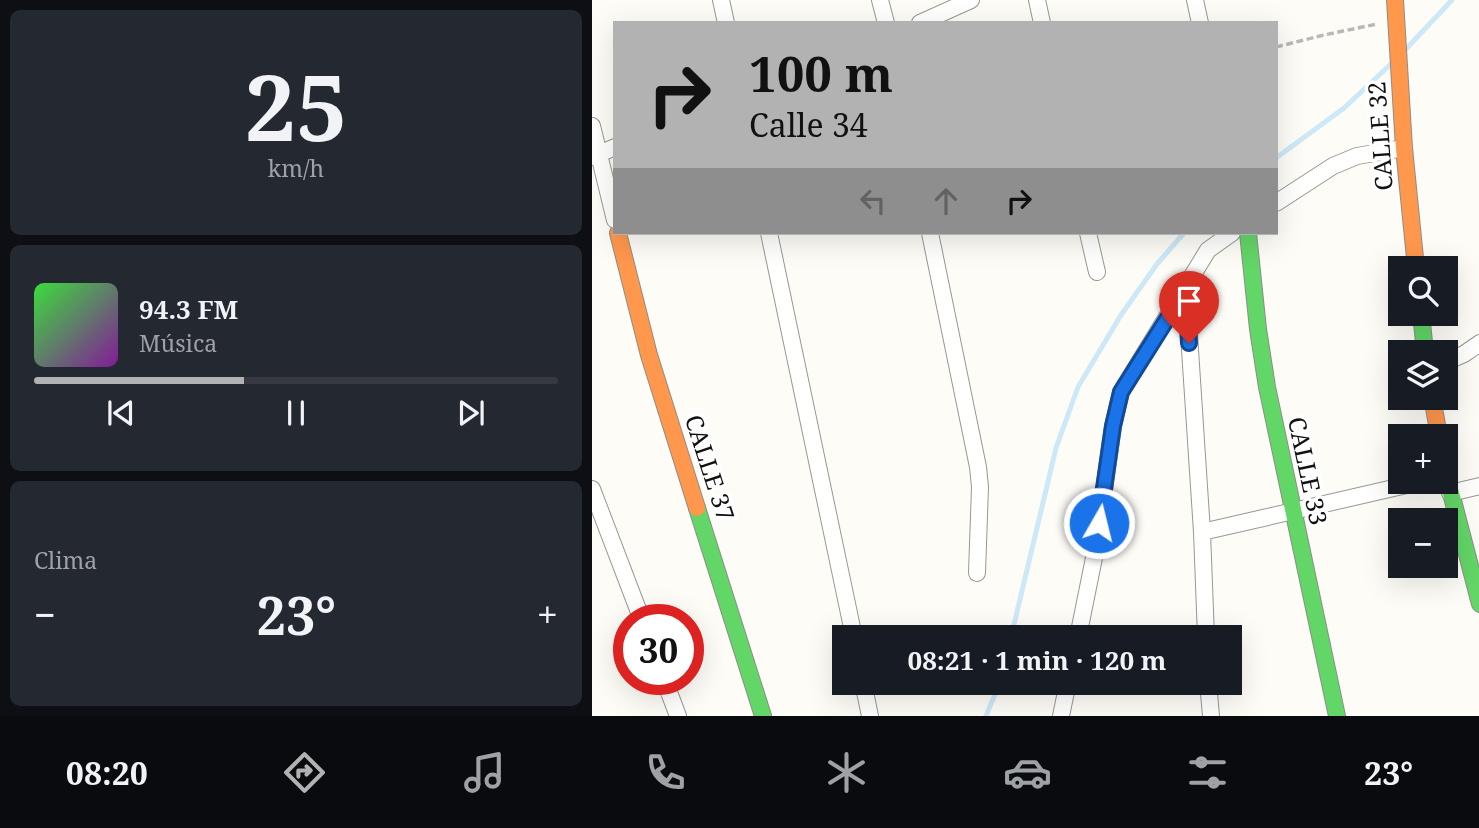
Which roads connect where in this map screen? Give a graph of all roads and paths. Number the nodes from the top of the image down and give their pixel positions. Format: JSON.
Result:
{"nodes":[{"id":1,"x":721,"y":0,"type":"edge"},
{"id":2,"x":880,"y":0,"type":"edge"},
{"id":3,"x":971,"y":0,"type":"edge"},
{"id":4,"x":1037,"y":0,"type":"edge"},
{"id":5,"x":1195,"y":0,"type":"edge"},
{"id":6,"x":1395,"y":0,"type":"edge"},
{"id":7,"x":726,"y":21,"type":"edge"},
{"id":8,"x":885,"y":21,"type":"edge"},
{"id":9,"x":924,"y":21,"type":"edge"},
{"id":10,"x":1042,"y":21,"type":"edge"},
{"id":11,"x":1200,"y":21,"type":"edge"},
{"id":12,"x":1397,"y":28,"type":"junction"},
{"id":13,"x":1278,"y":46,"type":"edge"},
{"id":14,"x":592,"y":127,"type":"edge"},
{"id":15,"x":613,"y":148,"type":"edge"},
{"id":16,"x":1403,"y":149,"type":"junction"},
{"id":17,"x":595,"y":155,"type":"edge"},
{"id":18,"x":1278,"y":202,"type":"edge"},
{"id":19,"x":613,"y":214,"type":"edge"},
{"id":20,"x":619,"y":235,"type":"edge"},
{"id":21,"x":769,"y":235,"type":"edge"},
{"id":22,"x":930,"y":235,"type":"edge"},
{"id":23,"x":1088,"y":235,"type":"edge"},
{"id":24,"x":1229,"y":235,"type":"edge"},
{"id":25,"x":1248,"y":235,"type":"edge"},
{"id":26,"x":1415,"y":256,"type":"edge"},
{"id":27,"x":1097,"y":272,"type":"dead end"},
{"id":28,"x":1186,"y":289,"type":"junction"},
{"id":29,"x":1479,"y":343,"type":"edge"},
{"id":30,"x":1458,"y":357,"type":"edge"},
{"id":31,"x":1479,"y":486,"type":"edge"},
{"id":32,"x":592,"y":489,"type":"edge"},
{"id":33,"x":1388,"y":490,"type":"edge"},
{"id":34,"x":1458,"y":491,"type":"edge"},
{"id":35,"x":1450,"y":494,"type":"edge"},
{"id":36,"x":1292,"y":513,"type":"junction"},
{"id":37,"x":1202,"y":533,"type":"junction"},
{"id":38,"x":977,"y":573,"type":"dead end"},
{"id":39,"x":636,"y":604,"type":"edge"},
{"id":40,"x":1479,"y":604,"type":"edge"},
{"id":41,"x":851,"y":625,"type":"edge"},
{"id":42,"x":1080,"y":625,"type":"edge"},
{"id":43,"x":1206,"y":625,"type":"edge"},
{"id":44,"x":670,"y":695,"type":"edge"},
{"id":45,"x":866,"y":695,"type":"edge"},
{"id":46,"x":1065,"y":695,"type":"edge"},
{"id":47,"x":1209,"y":695,"type":"edge"},
{"id":48,"x":678,"y":716,"type":"edge"},
{"id":49,"x":763,"y":716,"type":"edge"},
{"id":50,"x":870,"y":716,"type":"edge"},
{"id":51,"x":1061,"y":716,"type":"edge"},
{"id":52,"x":1211,"y":716,"type":"edge"},
{"id":53,"x":1337,"y":716,"type":"edge"}],
"edges":[{"from":1,"to":7,"type":"street"},
{"from":2,"to":8,"type":"street"},
{"from":3,"to":9,"type":"street"},
{"from":4,"to":10,"type":"street"},
{"from":5,"to":11,"type":"street"},
{"from":6,"to":12,"type":"street","name":"CALLE 32"},
{"from":12,"to":13,"type":"path"},
{"from":12,"to":16,"type":"street","name":"CALLE 32"},
{"from":14,"to":17,"type":"street"},
{"from":15,"to":17,"type":"street"},
{"from":16,"to":18,"type":"street"},
{"from":16,"to":26,"type":"street","name":"CALLE 32"},
{"from":17,"to":19,"type":"street"},
{"from":20,"to":49,"type":"street","name":"CALLE 37"},
{"from":21,"to":41,"type":"street"},
{"from":22,"to":38,"type":"street"},
{"from":23,"to":27,"type":"street"},
{"from":24,"to":28,"type":"street"},
{"from":25,"to":36,"type":"street","name":"CALLE 33"},
{"from":28,"to":37,"type":"street"},
{"from":28,"to":42,"type":"street"},
{"from":29,"to":30,"type":"street"},
{"from":31,"to":34,"type":"street"},
{"from":32,"to":39,"type":"street"},
{"from":33,"to":36,"type":"street"},
{"from":35,"to":40,"type":"street"},
{"from":36,"to":37,"type":"street"},
{"from":36,"to":53,"type":"street","name":"CALLE 33"},
{"from":37,"to":43,"type":"street"},
{"from":44,"to":48,"type":"street"},
{"from":45,"to":50,"type":"street"},
{"from":46,"to":51,"type":"street"},
{"from":47,"to":52,"type":"street"}]}
